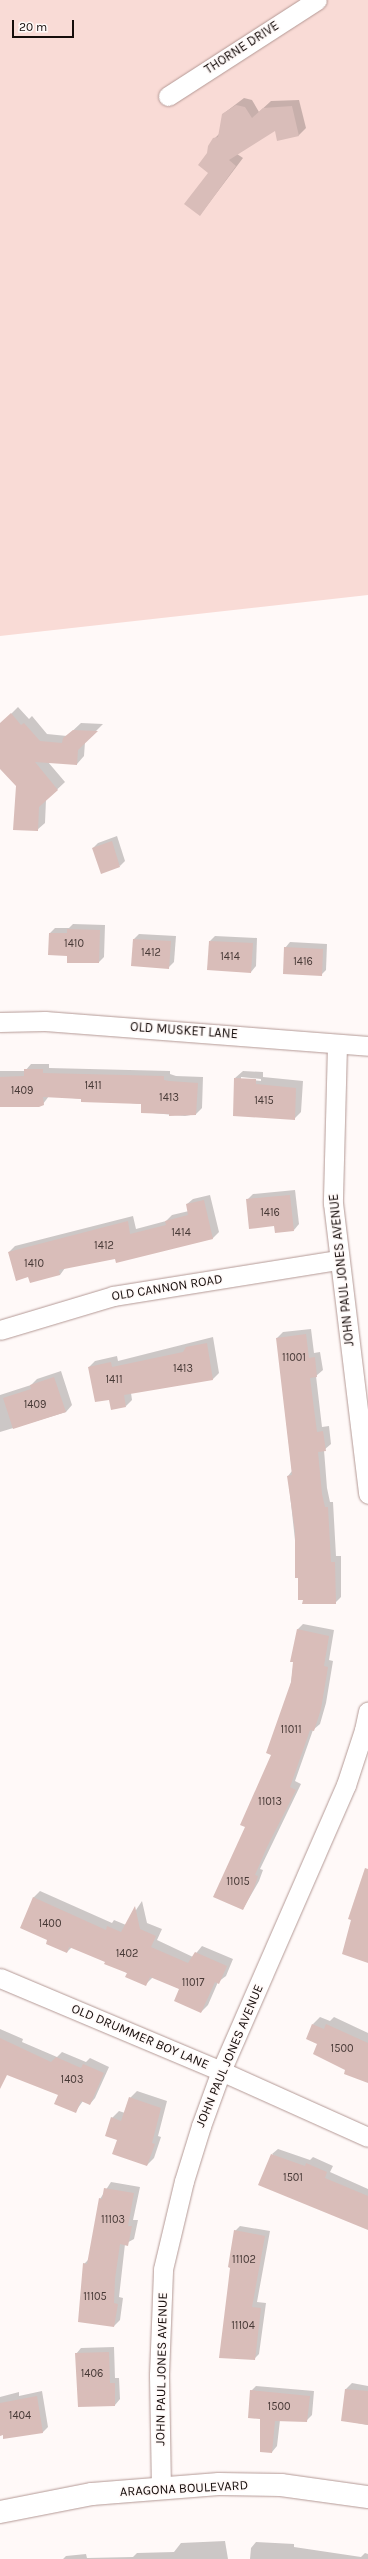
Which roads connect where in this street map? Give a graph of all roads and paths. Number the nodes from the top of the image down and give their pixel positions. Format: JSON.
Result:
{"nodes":[{"id":1,"x":317,"y":0,"type":"edge"},
{"id":2,"x":168,"y":96,"type":"dead end"},
{"id":3,"x":0,"y":1022,"type":"edge"},
{"id":4,"x":337,"y":1045,"type":"junction"},
{"id":5,"x":368,"y":1046,"type":"edge"},
{"id":6,"x":338,"y":1260,"type":"junction"},
{"id":7,"x":0,"y":1330,"type":"edge"},
{"id":8,"x":368,"y":1494,"type":"edge"},
{"id":9,"x":368,"y":1711,"type":"edge"},
{"id":10,"x":0,"y":1978,"type":"edge"},
{"id":11,"x":221,"y":2071,"type":"junction"},
{"id":12,"x":368,"y":2137,"type":"edge"},
{"id":13,"x":161,"y":2489,"type":"junction"},
{"id":14,"x":368,"y":2497,"type":"edge"},
{"id":15,"x":0,"y":2512,"type":"edge"}],
"edges":[{"from":1,"to":2,"type":"street","name":"THORNE DRIVE"},
{"from":3,"to":4,"type":"street","name":"OLD MUSKET LANE"},
{"from":4,"to":5,"type":"street","name":"OLD MUSKET LANE"},
{"from":4,"to":6,"type":"street","name":"JOHN PAUL JONES AVENUE"},
{"from":6,"to":7,"type":"street","name":"OLD CANNON ROAD"},
{"from":6,"to":8,"type":"street","name":"JOHN PAUL JONES AVENUE"},
{"from":9,"to":11,"type":"street","name":"JOHN PAUL JONES AVENUE"},
{"from":10,"to":11,"type":"street","name":"OLD DRUMMER BOY LANE"},
{"from":11,"to":12,"type":"street","name":"OLD DRUMMER BOY LANE"},
{"from":11,"to":13,"type":"street","name":"JOHN PAUL JONES AVENUE"},
{"from":13,"to":14,"type":"street","name":"ARAGONA BOULEVARD"},
{"from":13,"to":15,"type":"street","name":"ARAGONA BOULEVARD"}]}
